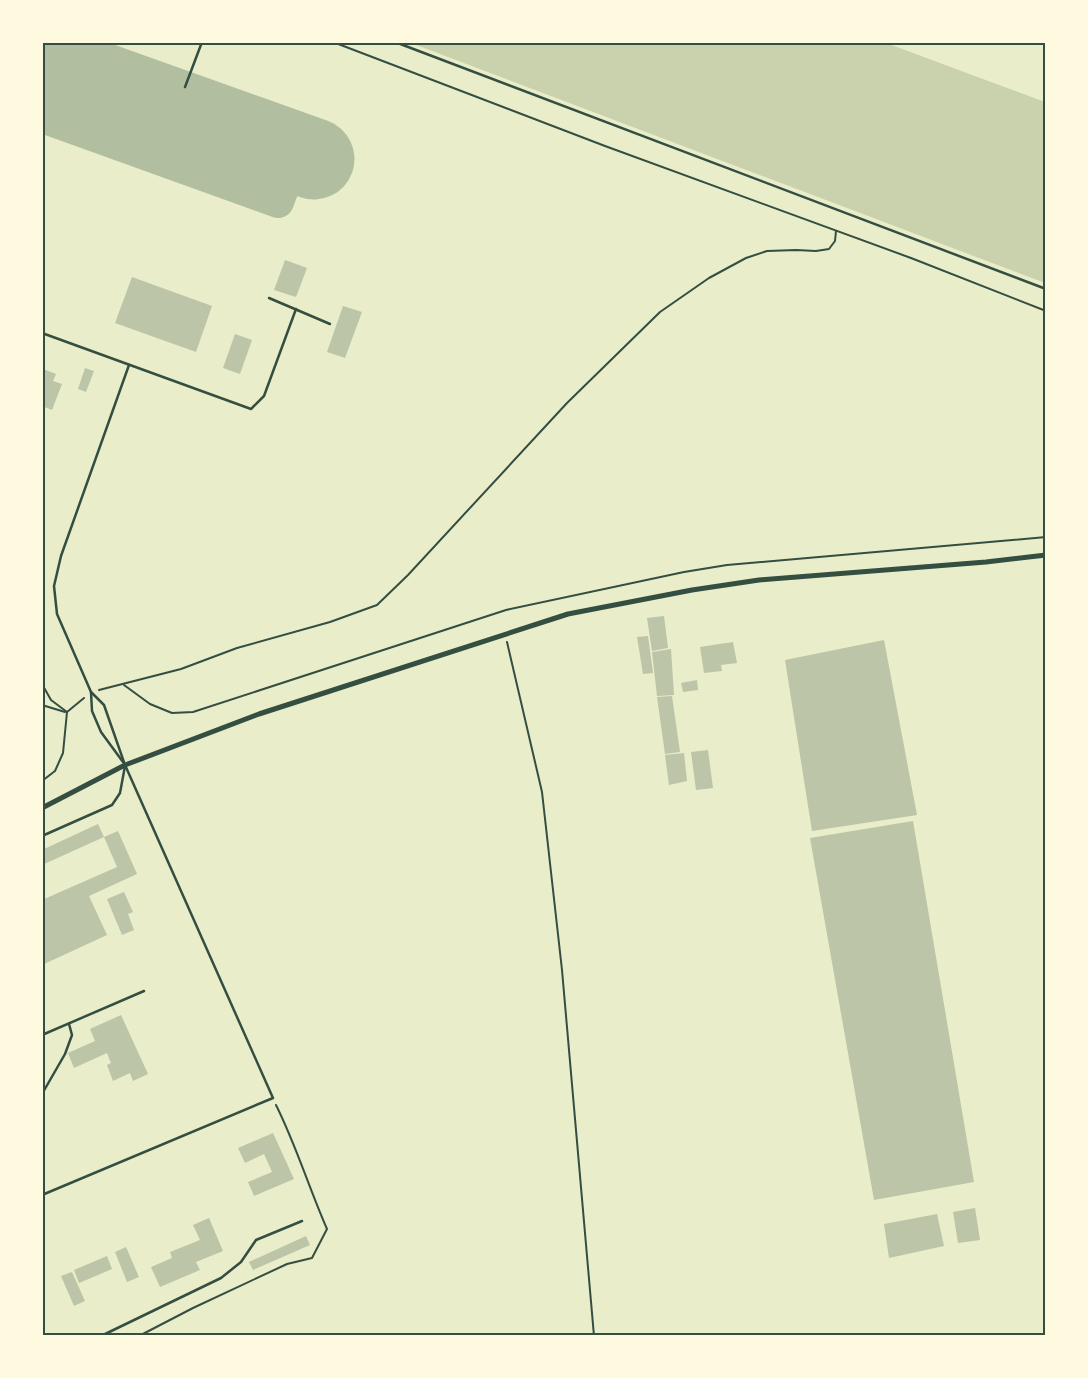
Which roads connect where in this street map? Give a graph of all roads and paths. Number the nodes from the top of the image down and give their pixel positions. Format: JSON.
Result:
{"nodes":[{"id":1,"x":202,"y":42,"type":"edge"},
{"id":2,"x":332,"y":42,"type":"edge"},
{"id":3,"x":395,"y":42,"type":"edge"},
{"id":4,"x":186,"y":88,"type":"dead end"},
{"id":5,"x":836,"y":231,"type":"junction"},
{"id":6,"x":1046,"y":289,"type":"edge"},
{"id":7,"x":269,"y":298,"type":"dead end"},
{"id":8,"x":296,"y":309,"type":"junction"},
{"id":9,"x":1046,"y":311,"type":"edge"},
{"id":10,"x":330,"y":324,"type":"dead end"},
{"id":11,"x":42,"y":333,"type":"edge"},
{"id":12,"x":129,"y":365,"type":"junction"},
{"id":13,"x":1046,"y":555,"type":"edge"},
{"id":14,"x":505,"y":634,"type":"junction"},
{"id":15,"x":42,"y":684,"type":"edge"},
{"id":16,"x":91,"y":692,"type":"junction"},
{"id":17,"x":42,"y":705,"type":"edge"},
{"id":18,"x":67,"y":712,"type":"junction"},
{"id":19,"x":125,"y":765,"type":"junction"},
{"id":20,"x":42,"y":781,"type":"edge"},
{"id":21,"x":42,"y":808,"type":"edge"},
{"id":22,"x":42,"y":836,"type":"edge"},
{"id":23,"x":144,"y":991,"type":"dead end"},
{"id":24,"x":69,"y":1024,"type":"junction"},
{"id":25,"x":42,"y":1035,"type":"edge"},
{"id":26,"x":42,"y":1094,"type":"edge"},
{"id":27,"x":42,"y":1195,"type":"edge"},
{"id":28,"x":302,"y":1222,"type":"dead end"},
{"id":29,"x":101,"y":1336,"type":"edge"},
{"id":30,"x":594,"y":1336,"type":"edge"}],
"edges":[{"from":1,"to":4,"type":"lane"},
{"from":2,"to":5,"type":"path"},
{"from":3,"to":6,"type":"lane"},
{"from":5,"to":9,"type":"path"},
{"from":5,"to":16,"type":"path"},
{"from":7,"to":8,"type":"lane"},
{"from":8,"to":10,"type":"lane"},
{"from":8,"to":12,"type":"lane"},
{"from":11,"to":12,"type":"lane"},
{"from":12,"to":16,"type":"lane"},
{"from":13,"to":14,"type":"street"},
{"from":14,"to":19,"type":"street"},
{"from":14,"to":30,"type":"path"},
{"from":15,"to":18,"type":"path"},
{"from":16,"to":18,"type":"path"},
{"from":16,"to":19,"type":"lane"},
{"from":16,"to":19,"type":"lane"},
{"from":17,"to":18,"type":"path"},
{"from":18,"to":20,"type":"path"},
{"from":19,"to":21,"type":"street"},
{"from":19,"to":22,"type":"lane"},
{"from":19,"to":27,"type":"lane"},
{"from":23,"to":24,"type":"lane"},
{"from":24,"to":25,"type":"lane"},
{"from":24,"to":26,"type":"lane"},
{"from":28,"to":29,"type":"lane"}]}
